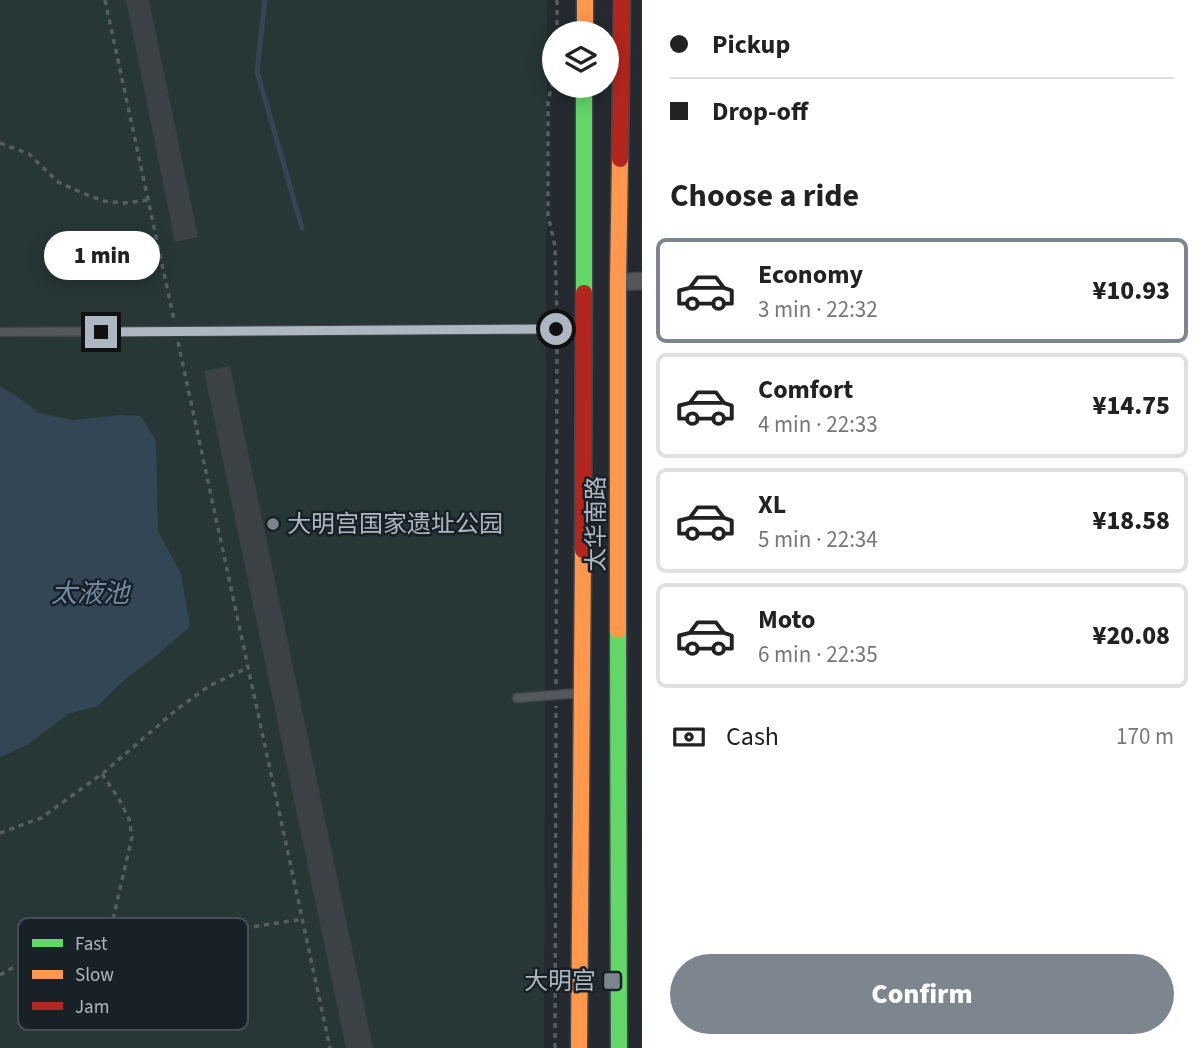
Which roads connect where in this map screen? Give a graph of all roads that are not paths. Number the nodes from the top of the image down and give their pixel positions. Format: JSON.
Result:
{"nodes":[{"id":1,"x":584,"y":0,"type":"edge"},
{"id":2,"x":622,"y":0,"type":"edge"},
{"id":3,"x":584,"y":21,"type":"edge"},
{"id":4,"x":584,"y":98,"type":"edge"},
{"id":5,"x":642,"y":281,"type":"edge"},
{"id":6,"x":618,"y":282,"type":"junction"},
{"id":7,"x":584,"y":329,"type":"junction"},
{"id":8,"x":0,"y":332,"type":"edge"},
{"id":9,"x":583,"y":693,"type":"junction"},
{"id":10,"x":517,"y":698,"type":"dead end"},
{"id":11,"x":579,"y":1048,"type":"edge"},
{"id":12,"x":620,"y":1048,"type":"edge"}],
"edges":[{"from":1,"to":3,"type":"main road"},
{"from":2,"to":6,"type":"main road","name":"太华南路"},
{"from":4,"to":7,"type":"main road","name":"太华南路"},
{"from":5,"to":6,"type":"street"},
{"from":6,"to":12,"type":"main road","name":"太华南路"},
{"from":7,"to":8,"type":"lane"},
{"from":7,"to":9,"type":"main road","name":"太华南路"},
{"from":9,"to":10,"type":"lane"},
{"from":9,"to":11,"type":"main road","name":"太华南路"}]}
